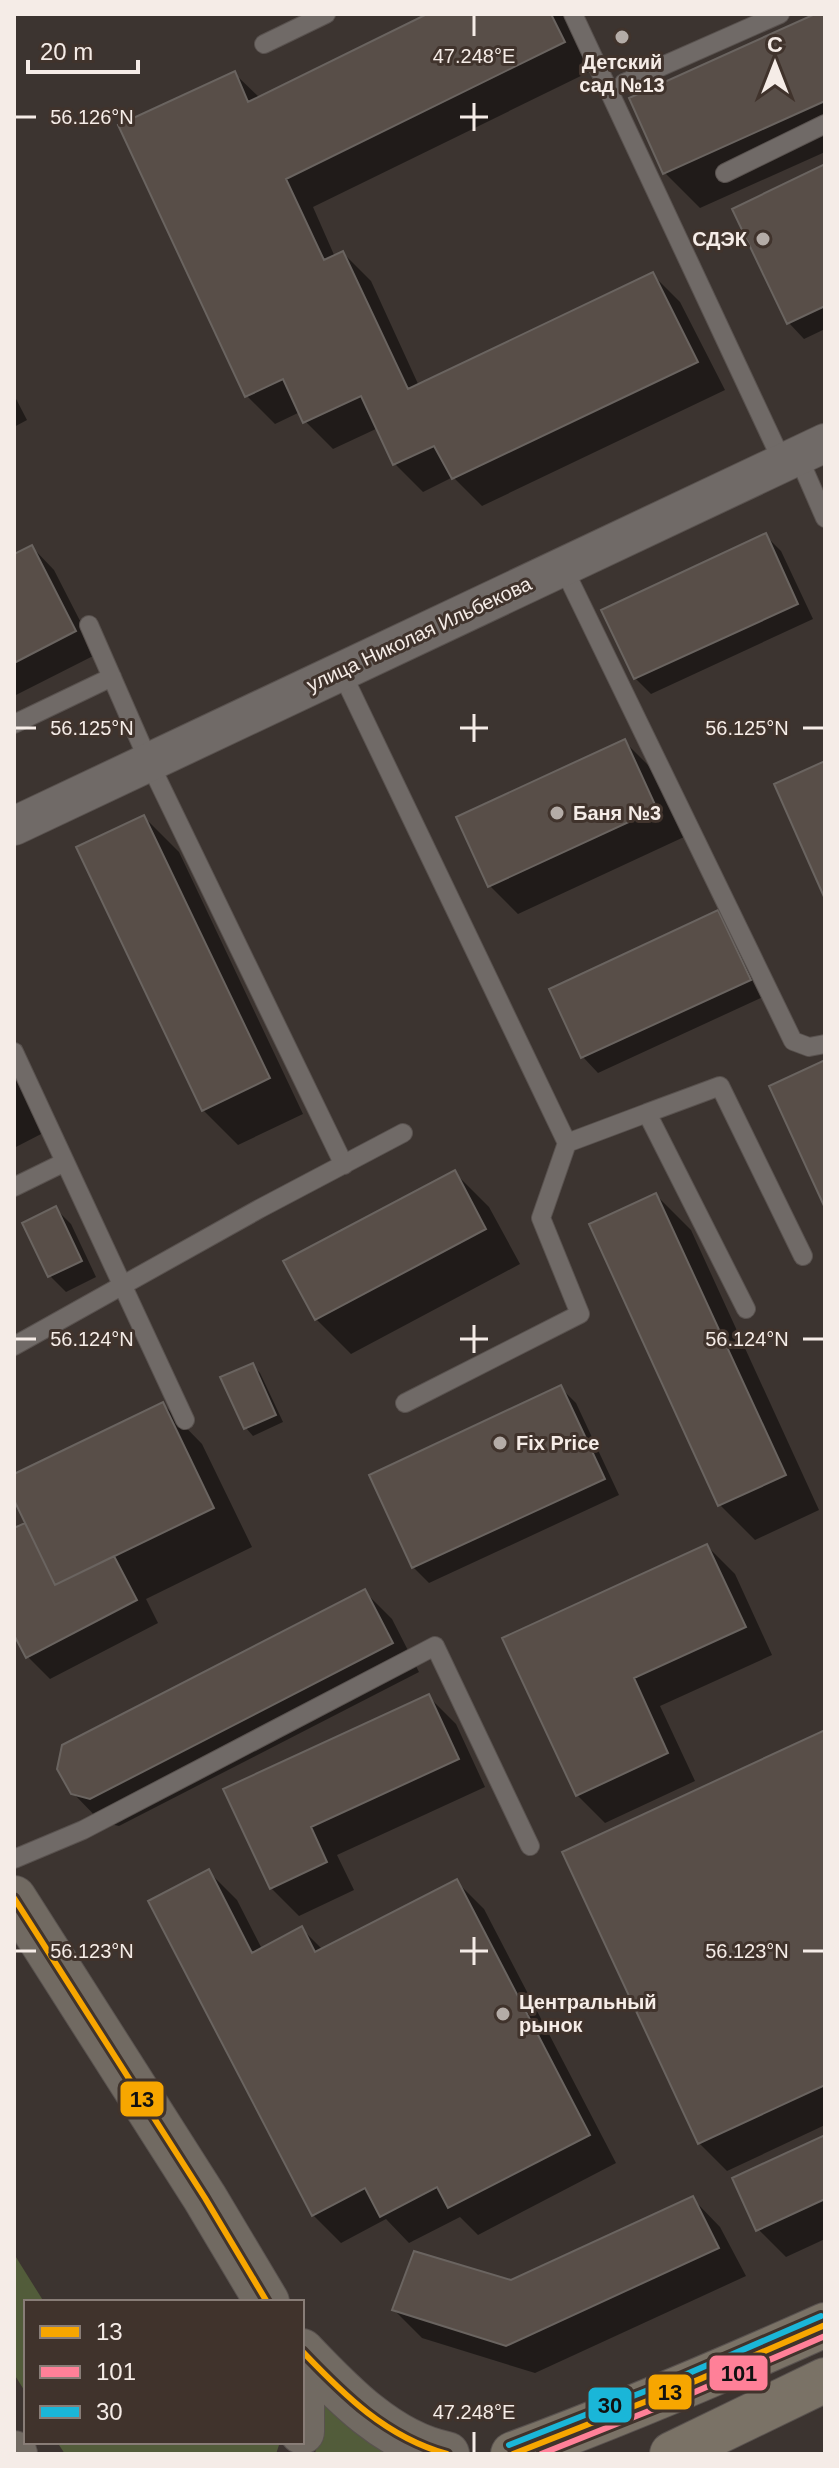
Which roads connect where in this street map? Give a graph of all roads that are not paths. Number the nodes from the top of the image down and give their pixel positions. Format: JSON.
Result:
{"nodes":[{"id":1,"x":326,"y":14,"type":"edge"},
{"id":2,"x":573,"y":14,"type":"edge"},
{"id":3,"x":780,"y":14,"type":"edge"},
{"id":4,"x":264,"y":44,"type":"dead end"},
{"id":5,"x":624,"y":83,"type":"dead end"},
{"id":6,"x":825,"y":124,"type":"edge"},
{"id":7,"x":725,"y":173,"type":"dead end"},
{"id":8,"x":802,"y":454,"type":"edge"},
{"id":9,"x":825,"y":518,"type":"edge"},
{"id":10,"x":563,"y":567,"type":"junction"},
{"id":11,"x":89,"y":625,"type":"dead end"},
{"id":12,"x":341,"y":671,"type":"junction"},
{"id":13,"x":112,"y":677,"type":"junction"},
{"id":14,"x":14,"y":724,"type":"edge"},
{"id":15,"x":149,"y":762,"type":"junction"},
{"id":16,"x":14,"y":826,"type":"edge"},
{"id":17,"x":825,"y":1044,"type":"edge"},
{"id":18,"x":14,"y":1052,"type":"edge"},
{"id":19,"x":647,"y":1113,"type":"junction"},
{"id":20,"x":403,"y":1133,"type":"dead end"},
{"id":21,"x":567,"y":1143,"type":"junction"},
{"id":22,"x":65,"y":1162,"type":"junction"},
{"id":23,"x":344,"y":1165,"type":"junction"},
{"id":24,"x":14,"y":1187,"type":"edge"},
{"id":25,"x":803,"y":1256,"type":"dead end"},
{"id":26,"x":122,"y":1286,"type":"junction"},
{"id":27,"x":746,"y":1309,"type":"dead end"},
{"id":28,"x":14,"y":1346,"type":"edge"},
{"id":29,"x":405,"y":1403,"type":"dead end"},
{"id":30,"x":185,"y":1420,"type":"dead end"},
{"id":31,"x":530,"y":1846,"type":"dead end"},
{"id":32,"x":14,"y":1859,"type":"edge"},
{"id":33,"x":14,"y":1898,"type":"edge"},
{"id":34,"x":266,"y":2300,"type":"edge"},
{"id":35,"x":825,"y":2325,"type":"edge"},
{"id":36,"x":304,"y":2353,"type":"edge"},
{"id":37,"x":825,"y":2380,"type":"edge"},
{"id":38,"x":447,"y":2454,"type":"edge"},
{"id":39,"x":513,"y":2454,"type":"edge"},
{"id":40,"x":672,"y":2454,"type":"edge"}],
"edges":[{"from":1,"to":4,"type":"lane"},
{"from":2,"to":8,"type":"lane"},
{"from":3,"to":5,"type":"lane"},
{"from":6,"to":7,"type":"lane"},
{"from":8,"to":9,"type":"lane"},
{"from":8,"to":10,"type":"street","name":"улица Николая Ильбекова"},
{"from":10,"to":12,"type":"street","name":"улица Николая Ильбекова"},
{"from":10,"to":17,"type":"lane"},
{"from":11,"to":13,"type":"lane"},
{"from":12,"to":15,"type":"street","name":"улица Николая Ильбекова"},
{"from":12,"to":21,"type":"lane"},
{"from":13,"to":14,"type":"lane"},
{"from":13,"to":15,"type":"lane"},
{"from":15,"to":16,"type":"street","name":"улица Николая Ильбекова"},
{"from":15,"to":23,"type":"lane"},
{"from":18,"to":22,"type":"lane"},
{"from":19,"to":21,"type":"lane"},
{"from":19,"to":25,"type":"lane"},
{"from":19,"to":27,"type":"lane"},
{"from":20,"to":23,"type":"lane"},
{"from":21,"to":29,"type":"lane"},
{"from":22,"to":24,"type":"lane"},
{"from":22,"to":26,"type":"lane"},
{"from":23,"to":26,"type":"lane"},
{"from":26,"to":28,"type":"lane"},
{"from":26,"to":30,"type":"lane"},
{"from":31,"to":32,"type":"lane"},
{"from":33,"to":34,"type":"main road"},
{"from":35,"to":39,"type":"main road"},
{"from":36,"to":38,"type":"main road"},
{"from":37,"to":40,"type":"main road"}]}
